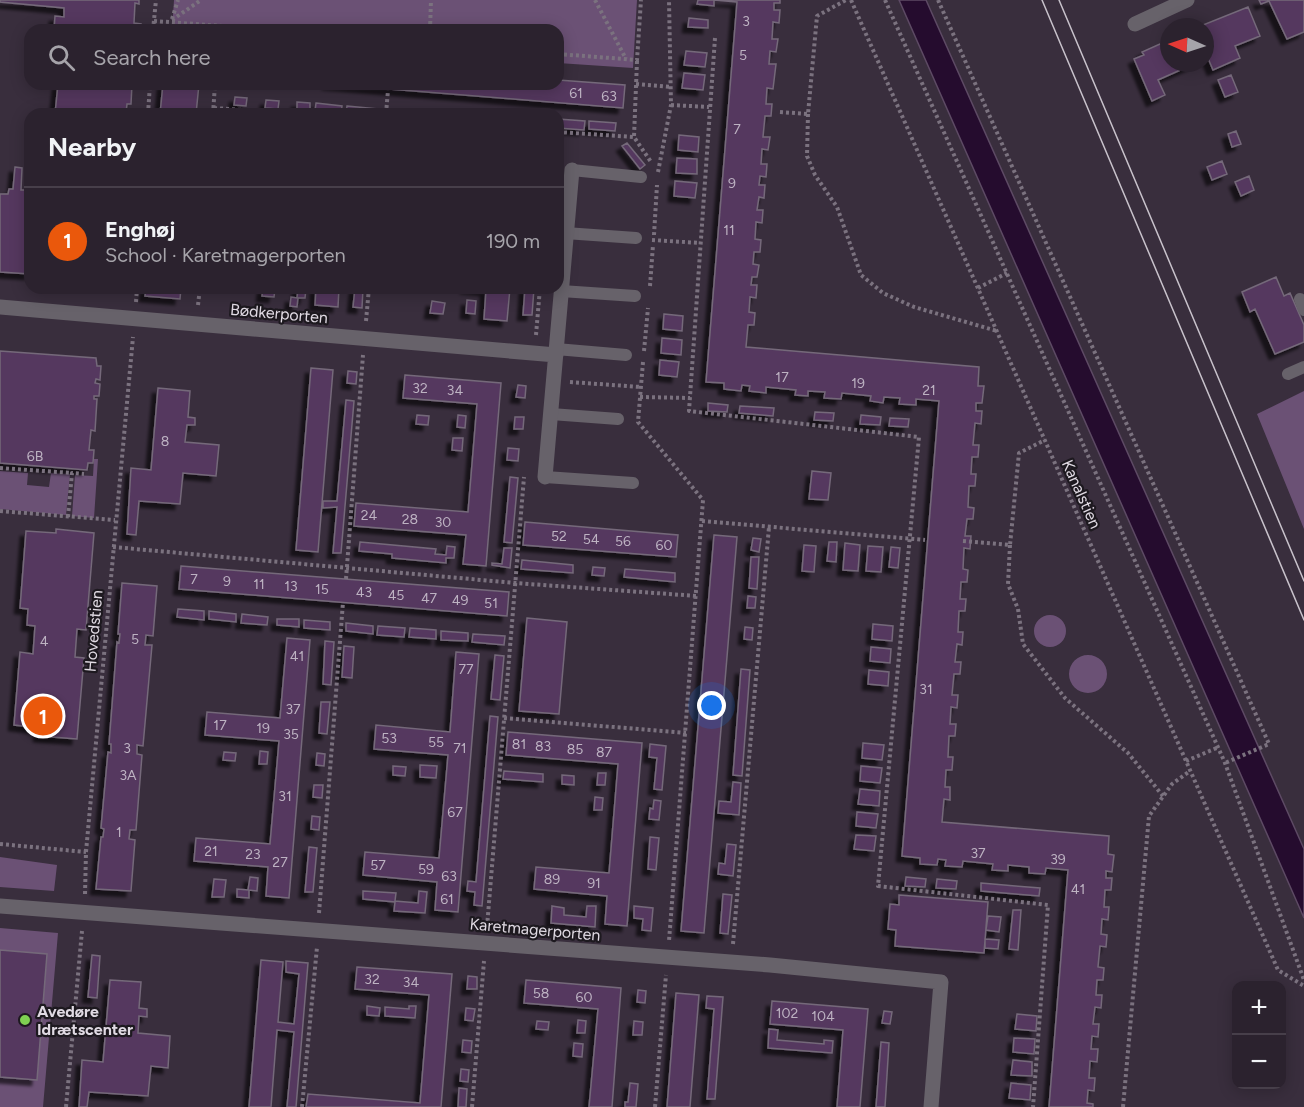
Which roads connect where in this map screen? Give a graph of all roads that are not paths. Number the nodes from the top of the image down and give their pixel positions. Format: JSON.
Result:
{"nodes":[{"id":1,"x":1187,"y":0,"type":"edge"},
{"id":2,"x":1135,"y":24,"type":"dead end"},
{"id":3,"x":572,"y":170,"type":"joint"},
{"id":4,"x":640,"y":177,"type":"dead end"},
{"id":5,"x":565,"y":233,"type":"junction"},
{"id":6,"x":636,"y":238,"type":"road end"},
{"id":7,"x":564,"y":248,"type":"edge"},
{"id":8,"x":564,"y":291,"type":"edge"},
{"id":9,"x":561,"y":294,"type":"edge"},
{"id":10,"x":635,"y":296,"type":"dead end"},
{"id":11,"x":0,"y":307,"type":"edge"},
{"id":12,"x":556,"y":352,"type":"junction"},
{"id":13,"x":626,"y":354,"type":"dead end"},
{"id":14,"x":1304,"y":367,"type":"edge"},
{"id":15,"x":1288,"y":374,"type":"dead end"},
{"id":16,"x":551,"y":414,"type":"junction"},
{"id":17,"x":618,"y":419,"type":"dead end"},
{"id":18,"x":545,"y":477,"type":"joint"},
{"id":19,"x":633,"y":483,"type":"dead end"},
{"id":20,"x":0,"y":906,"type":"edge"},
{"id":21,"x":931,"y":1107,"type":"edge"}],
"edges":[{"from":1,"to":2,"type":"street"},
{"from":3,"to":4,"type":"lane"},
{"from":3,"to":5,"type":"street"},
{"from":5,"to":6,"type":"lane"},
{"from":5,"to":7,"type":"street"},
{"from":8,"to":10,"type":"lane"},
{"from":9,"to":12,"type":"street"},
{"from":11,"to":12,"type":"street","name":"Bødkerporten"},
{"from":12,"to":13,"type":"lane"},
{"from":12,"to":16,"type":"street"},
{"from":14,"to":15,"type":"lane"},
{"from":16,"to":17,"type":"lane"},
{"from":16,"to":18,"type":"street"},
{"from":18,"to":19,"type":"lane"},
{"from":20,"to":21,"type":"street","name":"Karetmagerporten"}]}
